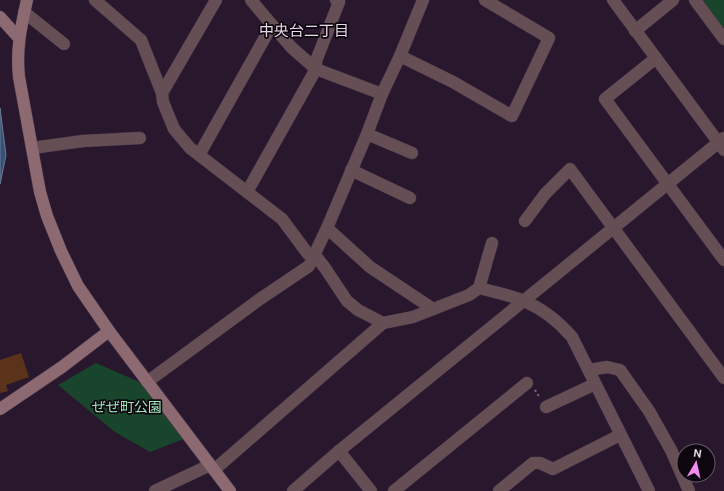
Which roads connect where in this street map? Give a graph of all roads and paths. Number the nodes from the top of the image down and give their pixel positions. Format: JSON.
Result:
{"nodes":[{"id":1,"x":27,"y":0,"type":"edge"},
{"id":2,"x":95,"y":0,"type":"edge"},
{"id":3,"x":216,"y":0,"type":"edge"},
{"id":4,"x":251,"y":0,"type":"edge"},
{"id":5,"x":336,"y":0,"type":"edge"},
{"id":6,"x":423,"y":0,"type":"edge"},
{"id":7,"x":485,"y":0,"type":"edge"},
{"id":8,"x":613,"y":0,"type":"edge"},
{"id":9,"x":673,"y":0,"type":"edge"},
{"id":10,"x":695,"y":0,"type":"edge"},
{"id":11,"x":24,"y":12,"type":"junction"},
{"id":12,"x":0,"y":17,"type":"edge"},
{"id":13,"x":272,"y":25,"type":"junction"},
{"id":14,"x":635,"y":31,"type":"junction"},
{"id":15,"x":19,"y":38,"type":"junction"},
{"id":16,"x":724,"y":39,"type":"edge"},
{"id":17,"x":64,"y":44,"type":"dead end"},
{"id":18,"x":400,"y":56,"type":"junction"},
{"id":19,"x":656,"y":58,"type":"junction"},
{"id":20,"x":316,"y":69,"type":"junction"},
{"id":21,"x":162,"y":93,"type":"junction"},
{"id":22,"x":382,"y":94,"type":"junction"},
{"id":23,"x":367,"y":134,"type":"junction"},
{"id":24,"x":140,"y":138,"type":"dead end"},
{"id":25,"x":722,"y":143,"type":"edge"},
{"id":26,"x":32,"y":148,"type":"junction"},
{"id":27,"x":412,"y":153,"type":"dead end"},
{"id":28,"x":199,"y":155,"type":"junction"},
{"id":29,"x":351,"y":170,"type":"junction"},
{"id":30,"x":667,"y":184,"type":"junction"},
{"id":31,"x":247,"y":192,"type":"junction"},
{"id":32,"x":410,"y":198,"type":"dead end"},
{"id":33,"x":525,"y":221,"type":"dead end"},
{"id":34,"x":327,"y":228,"type":"junction"},
{"id":35,"x":612,"y":228,"type":"junction"},
{"id":36,"x":492,"y":243,"type":"dead end"},
{"id":37,"x":315,"y":255,"type":"junction"},
{"id":38,"x":724,"y":260,"type":"edge"},
{"id":39,"x":479,"y":288,"type":"junction"},
{"id":40,"x":524,"y":301,"type":"junction"},
{"id":41,"x":433,"y":309,"type":"junction"},
{"id":42,"x":383,"y":323,"type":"junction"},
{"id":43,"x":109,"y":330,"type":"junction"},
{"id":44,"x":589,"y":370,"type":"junction"},
{"id":45,"x":724,"y":378,"type":"edge"},
{"id":46,"x":147,"y":382,"type":"junction"},
{"id":47,"x":527,"y":383,"type":"joint"},
{"id":48,"x":595,"y":384,"type":"junction"},
{"id":49,"x":546,"y":407,"type":"joint"},
{"id":50,"x":0,"y":409,"type":"edge"},
{"id":51,"x":620,"y":435,"type":"junction"},
{"id":52,"x":339,"y":451,"type":"junction"},
{"id":53,"x":212,"y":467,"type":"junction"},
{"id":54,"x":644,"y":489,"type":"edge"},
{"id":55,"x":155,"y":491,"type":"edge"},
{"id":56,"x":230,"y":491,"type":"edge"},
{"id":57,"x":293,"y":491,"type":"edge"},
{"id":58,"x":371,"y":491,"type":"edge"},
{"id":59,"x":394,"y":491,"type":"edge"},
{"id":60,"x":499,"y":491,"type":"edge"},
{"id":61,"x":689,"y":491,"type":"edge"}],
"edges":[{"from":1,"to":11,"type":"street"},
{"from":2,"to":21,"type":"street"},
{"from":3,"to":21,"type":"street"},
{"from":4,"to":13,"type":"street"},
{"from":5,"to":20,"type":"street"},
{"from":6,"to":18,"type":"street"},
{"from":7,"to":18,"type":"street"},
{"from":8,"to":14,"type":"street"},
{"from":9,"to":14,"type":"street"},
{"from":10,"to":16,"type":"street"},
{"from":11,"to":15,"type":"street"},
{"from":11,"to":17,"type":"street"},
{"from":12,"to":15,"type":"street"},
{"from":13,"to":20,"type":"street"},
{"from":13,"to":28,"type":"street"},
{"from":14,"to":19,"type":"street"},
{"from":15,"to":26,"type":"street"},
{"from":18,"to":22,"type":"street"},
{"from":19,"to":25,"type":"street"},
{"from":19,"to":30,"type":"street"},
{"from":20,"to":22,"type":"street"},
{"from":20,"to":31,"type":"street"},
{"from":21,"to":28,"type":"street"},
{"from":22,"to":23,"type":"street"},
{"from":23,"to":27,"type":"street"},
{"from":23,"to":29,"type":"street"},
{"from":24,"to":26,"type":"street"},
{"from":25,"to":30,"type":"street"},
{"from":26,"to":43,"type":"street"},
{"from":28,"to":31,"type":"street"},
{"from":29,"to":32,"type":"street"},
{"from":29,"to":34,"type":"street"},
{"from":30,"to":35,"type":"street"},
{"from":30,"to":38,"type":"street"},
{"from":31,"to":37,"type":"street"},
{"from":33,"to":35,"type":"street"},
{"from":34,"to":37,"type":"street"},
{"from":34,"to":41,"type":"street"},
{"from":35,"to":40,"type":"street"},
{"from":35,"to":45,"type":"street"},
{"from":36,"to":39,"type":"street"},
{"from":37,"to":42,"type":"street"},
{"from":37,"to":46,"type":"street"},
{"from":39,"to":40,"type":"street"},
{"from":39,"to":41,"type":"street"},
{"from":40,"to":44,"type":"street"},
{"from":40,"to":52,"type":"street"},
{"from":41,"to":42,"type":"street"},
{"from":42,"to":53,"type":"street"},
{"from":43,"to":46,"type":"street"},
{"from":43,"to":50,"type":"street"},
{"from":44,"to":48,"type":"street"},
{"from":44,"to":61,"type":"street"},
{"from":46,"to":53,"type":"street"},
{"from":47,"to":49,"type":"path"},
{"from":47,"to":59,"type":"street"},
{"from":48,"to":49,"type":"street"},
{"from":48,"to":51,"type":"street"},
{"from":51,"to":54,"type":"street"},
{"from":51,"to":60,"type":"street"},
{"from":52,"to":57,"type":"street"},
{"from":52,"to":58,"type":"street"},
{"from":53,"to":55,"type":"street"},
{"from":53,"to":56,"type":"street"}]}
